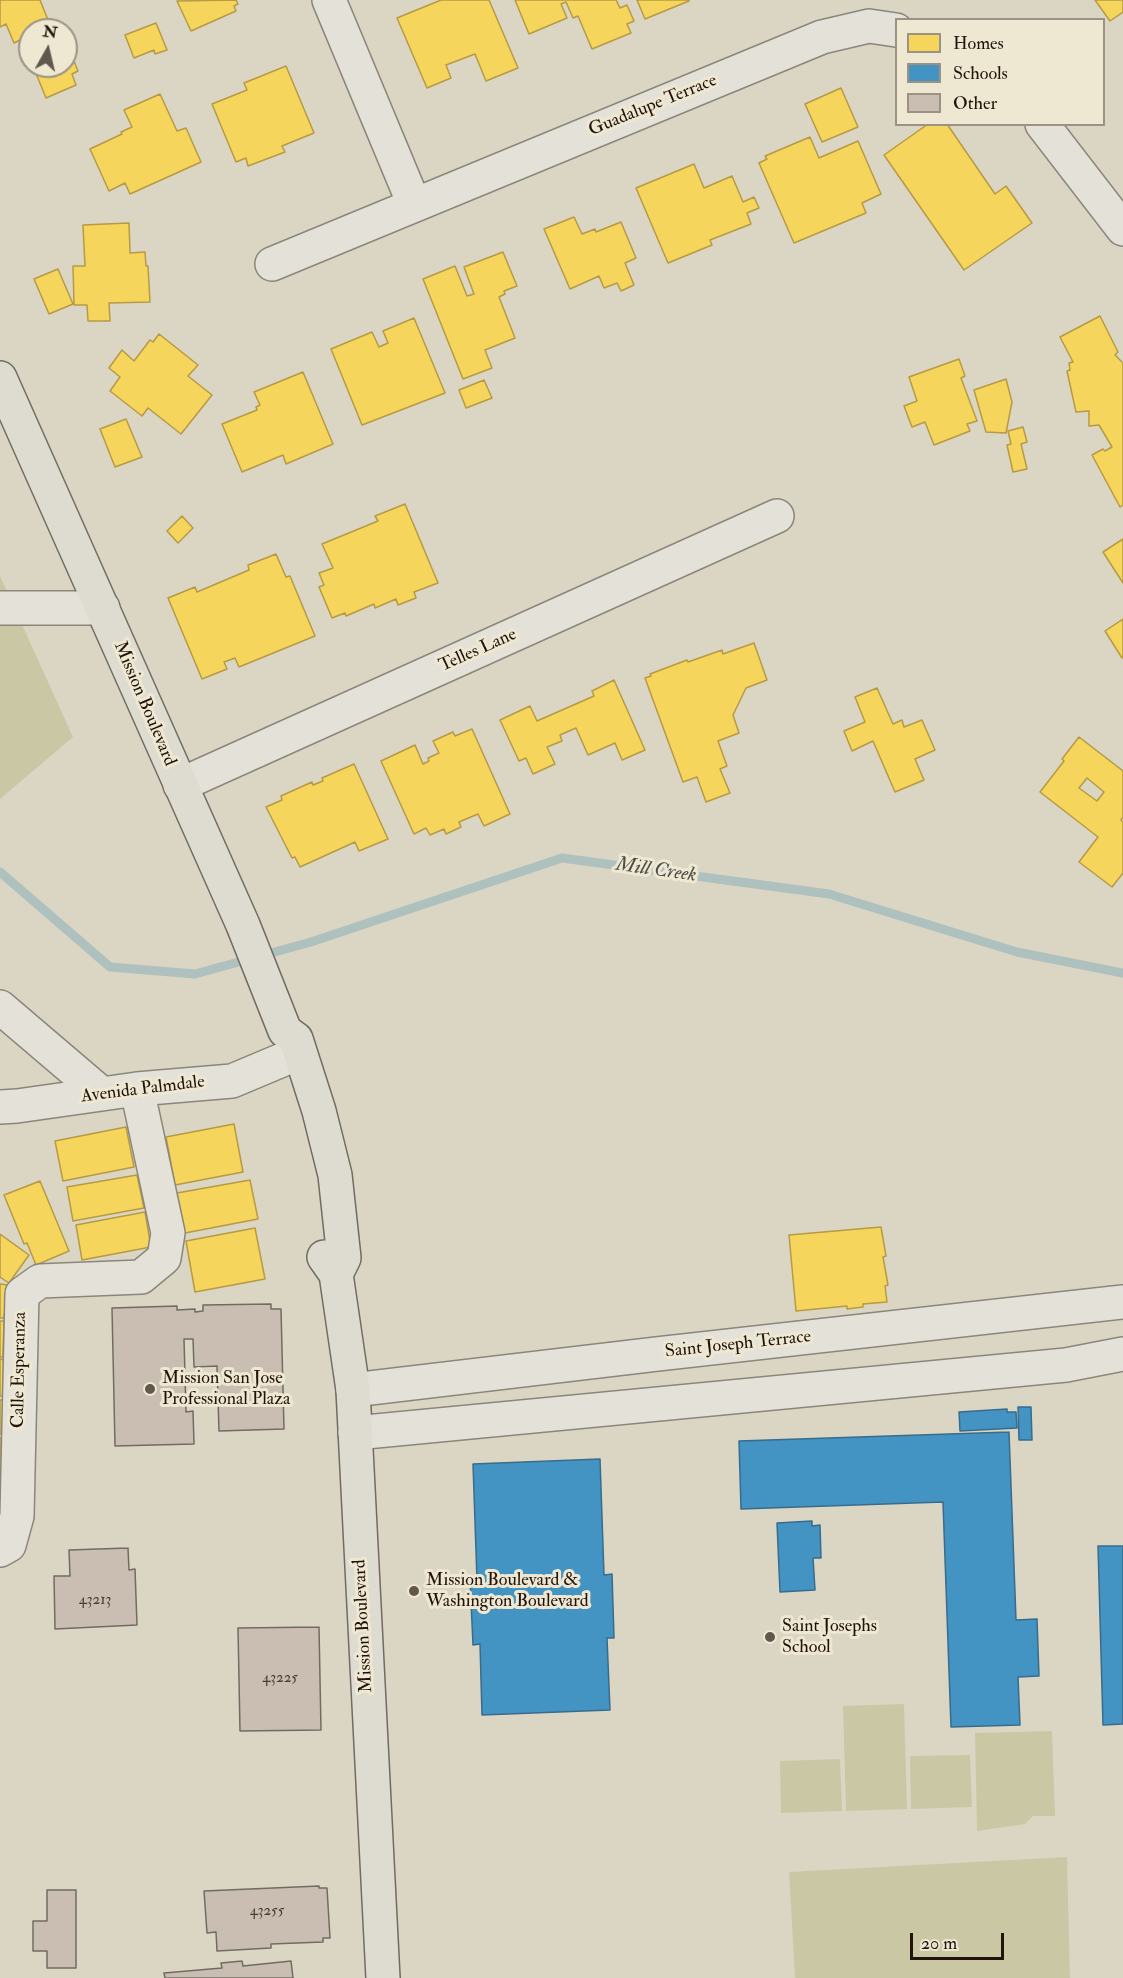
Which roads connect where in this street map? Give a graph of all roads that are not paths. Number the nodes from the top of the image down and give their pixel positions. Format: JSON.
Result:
{"nodes":[{"id":1,"x":329,"y":0,"type":"edge"},
{"id":2,"x":895,"y":30,"type":"edge"},
{"id":3,"x":1044,"y":126,"type":"edge"},
{"id":4,"x":414,"y":204,"type":"junction"},
{"id":5,"x":1123,"y":229,"type":"edge"},
{"id":6,"x":272,"y":264,"type":"dead end"},
{"id":7,"x":0,"y":378,"type":"edge"},
{"id":8,"x":777,"y":516,"type":"dead end"},
{"id":9,"x":0,"y":608,"type":"edge"},
{"id":10,"x":103,"y":608,"type":"junction"},
{"id":11,"x":180,"y":785,"type":"junction"},
{"id":12,"x":0,"y":1007,"type":"edge"},
{"id":13,"x":283,"y":1046,"type":"junction"},
{"id":14,"x":137,"y":1089,"type":"junction"},
{"id":15,"x":102,"y":1094,"type":"junction"},
{"id":16,"x":0,"y":1107,"type":"edge"},
{"id":17,"x":1123,"y":1302,"type":"edge"},
{"id":18,"x":1123,"y":1354,"type":"edge"},
{"id":19,"x":352,"y":1390,"type":"junction"},
{"id":20,"x":355,"y":1433,"type":"junction"},
{"id":21,"x":0,"y":1550,"type":"edge"},
{"id":22,"x":383,"y":1978,"type":"edge"}],
"edges":[{"from":1,"to":4,"type":"street"},
{"from":2,"to":4,"type":"street","name":"Guadalupe Terrace"},
{"from":3,"to":5,"type":"street"},
{"from":4,"to":6,"type":"street","name":"Guadalupe Terrace"},
{"from":7,"to":10,"type":"main road","name":"Mission Boulevard"},
{"from":8,"to":11,"type":"street","name":"Telles Lane"},
{"from":9,"to":10,"type":"street"},
{"from":10,"to":11,"type":"main road","name":"Mission Boulevard"},
{"from":11,"to":13,"type":"main road","name":"Mission Boulevard"},
{"from":12,"to":15,"type":"street"},
{"from":13,"to":14,"type":"street","name":"Avenida Palmdale"},
{"from":13,"to":19,"type":"main road","name":"Mission Boulevard"},
{"from":14,"to":15,"type":"street","name":"Avenida Palmdale"},
{"from":14,"to":21,"type":"street","name":"Calle Esperanza"},
{"from":15,"to":16,"type":"street","name":"Avenida Palmdale"},
{"from":17,"to":19,"type":"street","name":"Saint Joseph Terrace"},
{"from":18,"to":20,"type":"street"},
{"from":19,"to":20,"type":"main road","name":"Mission Boulevard"},
{"from":20,"to":22,"type":"main road","name":"Mission Boulevard"}]}
